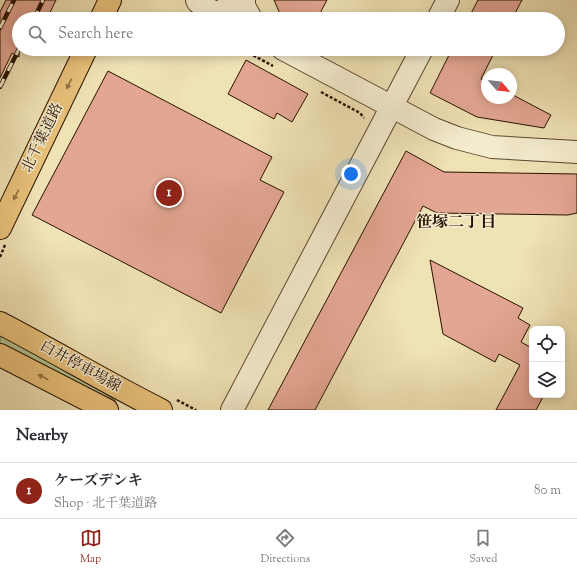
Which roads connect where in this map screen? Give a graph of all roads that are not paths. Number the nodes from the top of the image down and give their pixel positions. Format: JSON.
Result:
{"nodes":[{"id":1,"x":110,"y":0,"type":"edge"},
{"id":2,"x":197,"y":0,"type":"edge"},
{"id":3,"x":239,"y":0,"type":"edge"},
{"id":4,"x":244,"y":0,"type":"edge"},
{"id":5,"x":448,"y":0,"type":"edge"},
{"id":6,"x":104,"y":12,"type":"edge"},
{"id":7,"x":213,"y":12,"type":"edge"},
{"id":8,"x":226,"y":12,"type":"edge"},
{"id":9,"x":247,"y":12,"type":"edge"},
{"id":10,"x":442,"y":12,"type":"edge"},
{"id":11,"x":83,"y":56,"type":"edge"},
{"id":12,"x":297,"y":56,"type":"edge"},
{"id":13,"x":418,"y":56,"type":"edge"},
{"id":14,"x":392,"y":107,"type":"junction"},
{"id":15,"x":577,"y":152,"type":"edge"},
{"id":16,"x":0,"y":228,"type":"edge"},
{"id":17,"x":0,"y":323,"type":"edge"},
{"id":18,"x":0,"y":355,"type":"edge"},
{"id":19,"x":108,"y":410,"type":"edge"},
{"id":20,"x":161,"y":410,"type":"edge"},
{"id":21,"x":232,"y":410,"type":"edge"}],
"edges":[{"from":1,"to":6,"type":"main road"},
{"from":2,"to":7,"type":"street"},
{"from":3,"to":8,"type":"street"},
{"from":4,"to":9,"type":"street"},
{"from":5,"to":10,"type":"street"},
{"from":11,"to":16,"type":"main road","name":"北千葉道路","one_way":true},
{"from":12,"to":14,"type":"street"},
{"from":13,"to":14,"type":"street"},
{"from":14,"to":15,"type":"street"},
{"from":14,"to":21,"type":"street"},
{"from":17,"to":20,"type":"main road","name":"白井停車場線"},
{"from":19,"to":18,"type":"main road","name":"白井停車場線","one_way":true}]}
